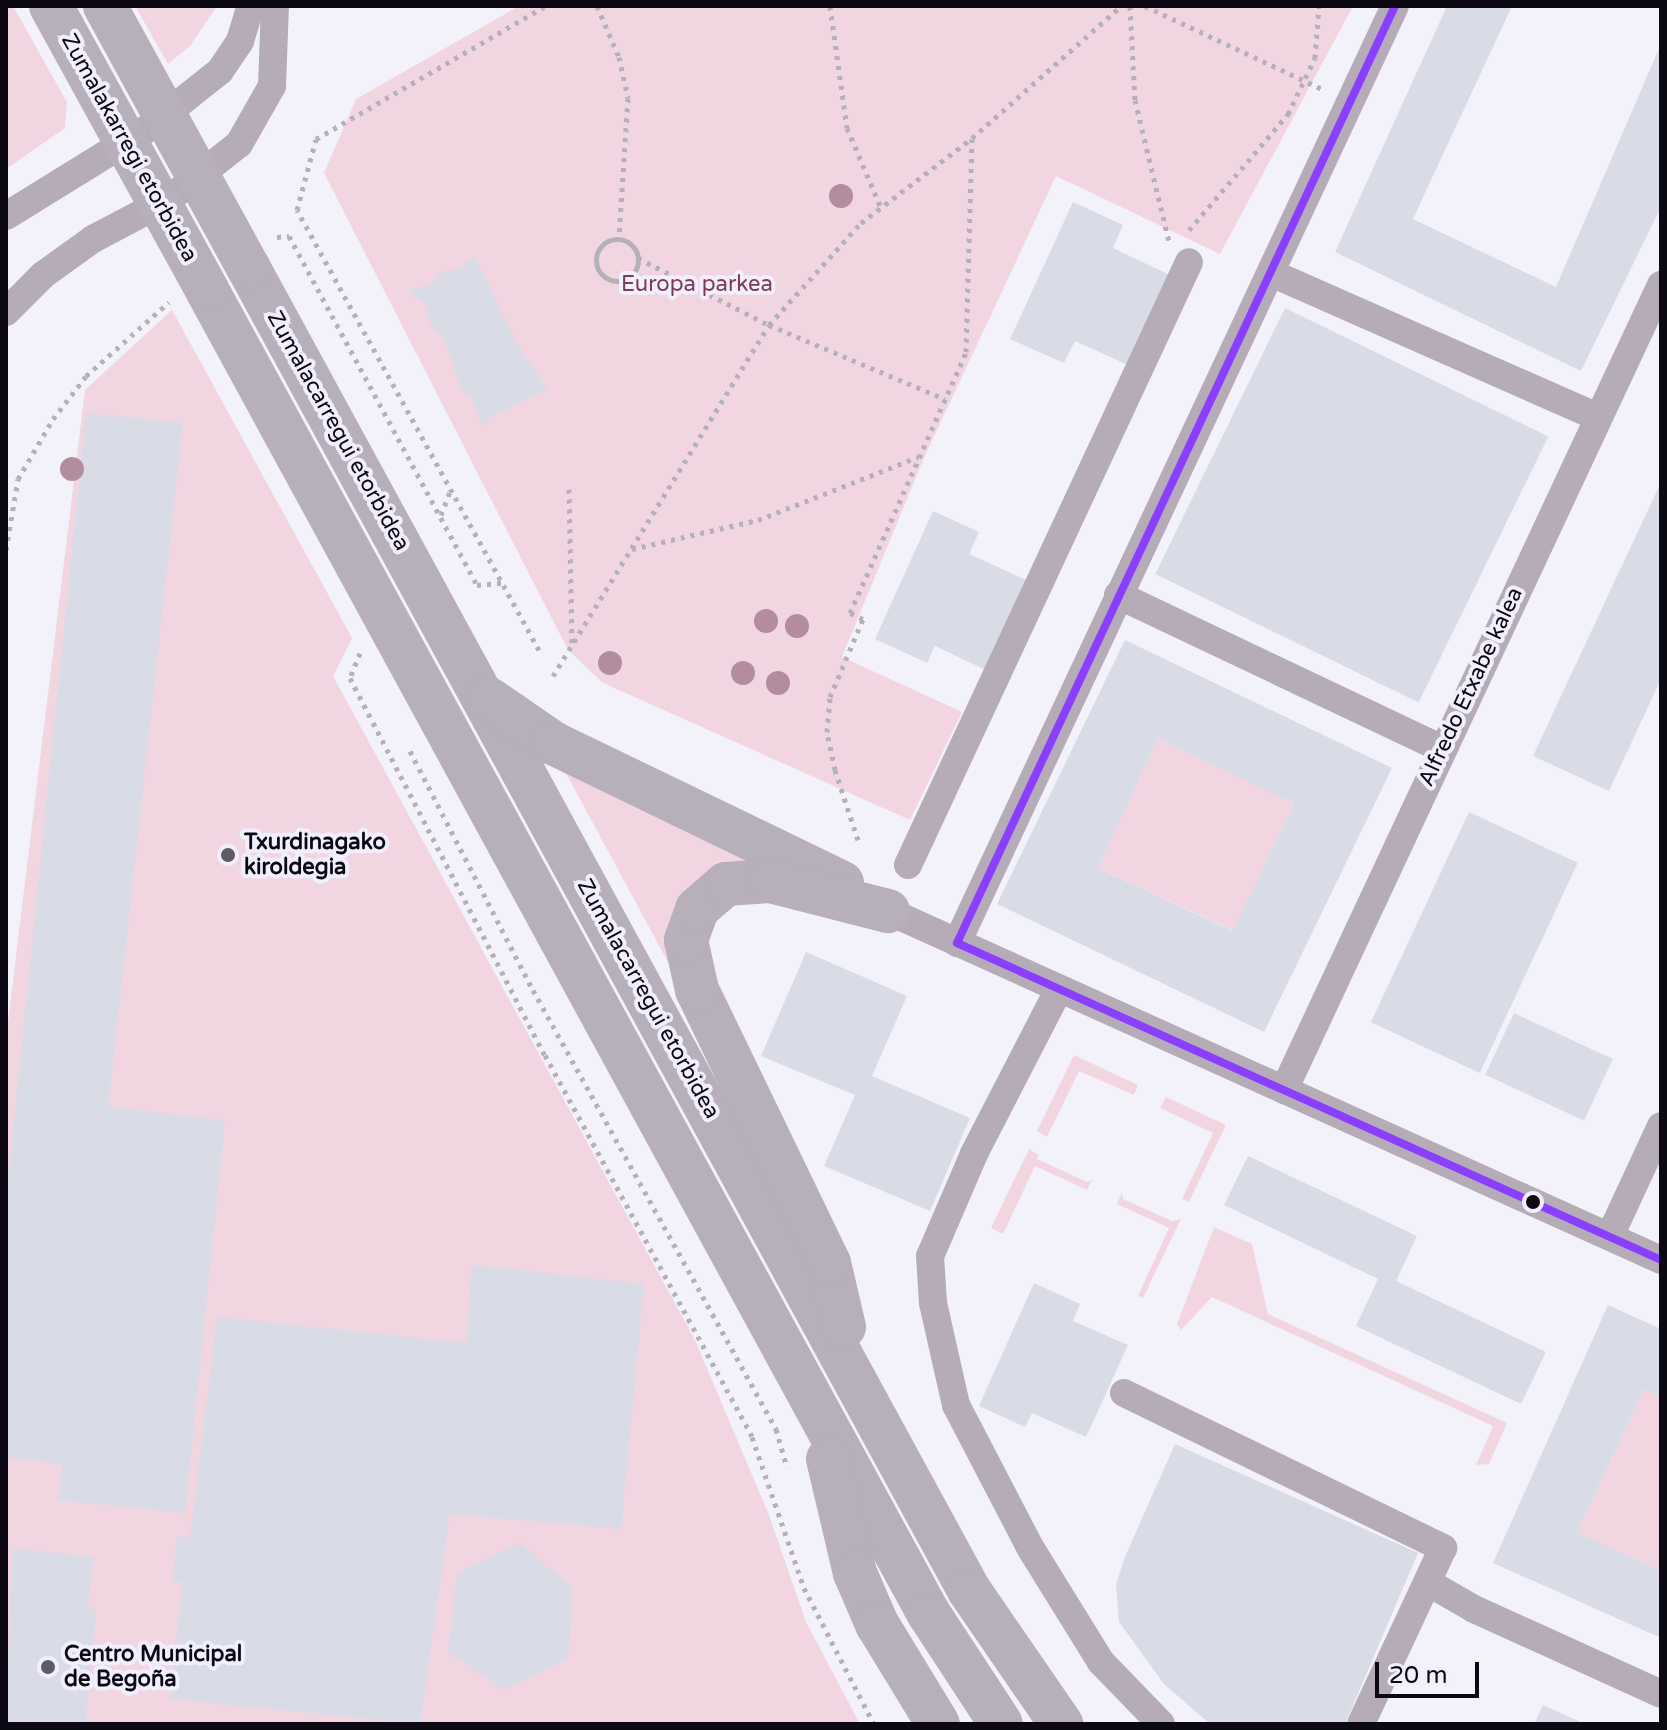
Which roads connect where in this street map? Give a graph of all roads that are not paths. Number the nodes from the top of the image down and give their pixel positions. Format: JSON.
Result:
{"nodes":[{"id":1,"x":51,"y":6,"type":"edge"},
{"id":2,"x":105,"y":6,"type":"edge"},
{"id":3,"x":251,"y":6,"type":"edge"},
{"id":4,"x":275,"y":6,"type":"edge"},
{"id":5,"x":1395,"y":6,"type":"edge"},
{"id":6,"x":6,"y":216,"type":"edge"},
{"id":7,"x":1189,"y":262,"type":"dead end"},
{"id":8,"x":1271,"y":273,"type":"junction"},
{"id":9,"x":1661,"y":285,"type":"edge"},
{"id":10,"x":207,"y":290,"type":"joint"},
{"id":11,"x":6,"y":312,"type":"edge"},
{"id":12,"x":1597,"y":417,"type":"junction"},
{"id":13,"x":1118,"y":595,"type":"junction"},
{"id":14,"x":482,"y":695,"type":"junction"},
{"id":15,"x":1443,"y":749,"type":"junction"},
{"id":16,"x":908,"y":865,"type":"dead end"},
{"id":17,"x":888,"y":911,"type":"junction"},
{"id":18,"x":957,"y":943,"type":"junction"},
{"id":19,"x":1059,"y":989,"type":"junction"},
{"id":20,"x":1284,"y":1090,"type":"junction"},
{"id":21,"x":1661,"y":1126,"type":"edge"},
{"id":22,"x":1610,"y":1236,"type":"junction"},
{"id":23,"x":1661,"y":1260,"type":"edge"},
{"id":24,"x":856,"y":1380,"type":"junction"},
{"id":25,"x":1124,"y":1393,"type":"dead end"},
{"id":26,"x":815,"y":1402,"type":"junction"},
{"id":27,"x":1429,"y":1583,"type":"junction"},
{"id":28,"x":1661,"y":1694,"type":"edge"},
{"id":29,"x":938,"y":1724,"type":"edge"},
{"id":30,"x":1001,"y":1724,"type":"edge"},
{"id":31,"x":1061,"y":1724,"type":"edge"},
{"id":32,"x":1161,"y":1724,"type":"edge"},
{"id":33,"x":1361,"y":1724,"type":"edge"}],
"edges":[{"from":1,"to":10,"type":"main road","name":"Zumalakarregi etorbidea","bridge":true},
{"from":2,"to":14,"type":"main road","name":"Zumalacarregui etorbidea","bridge":true},
{"from":3,"to":6,"type":"street"},
{"from":4,"to":11,"type":"street"},
{"from":5,"to":8,"type":"street"},
{"from":7,"to":16,"type":"street"},
{"from":8,"to":12,"type":"street"},
{"from":8,"to":13,"type":"street"},
{"from":9,"to":12,"type":"street","name":"Alfredo Etxabe kalea"},
{"from":10,"to":26,"type":"main road","name":"Zumalacarregui etorbidea"},
{"from":12,"to":15,"type":"street","name":"Alfredo Etxabe kalea"},
{"from":13,"to":15,"type":"street"},
{"from":13,"to":18,"type":"street"},
{"from":14,"to":17,"type":"main road"},
{"from":14,"to":24,"type":"main road","name":"Zumalacarregui etorbidea"},
{"from":15,"to":20,"type":"street","name":"Alfredo Etxabe kalea"},
{"from":17,"to":18,"type":"street"},
{"from":17,"to":24,"type":"main road"},
{"from":18,"to":19,"type":"street"},
{"from":19,"to":20,"type":"street"},
{"from":19,"to":32,"type":"street"},
{"from":20,"to":22,"type":"street"},
{"from":21,"to":22,"type":"street"},
{"from":22,"to":23,"type":"street"},
{"from":24,"to":31,"type":"main road","name":"Zumalacarregui etorbidea"},
{"from":25,"to":27,"type":"street"},
{"from":26,"to":29,"type":"main road"},
{"from":26,"to":30,"type":"main road","name":"Zumalacarregui etorbidea"},
{"from":27,"to":28,"type":"street"},
{"from":27,"to":33,"type":"street"}]}
